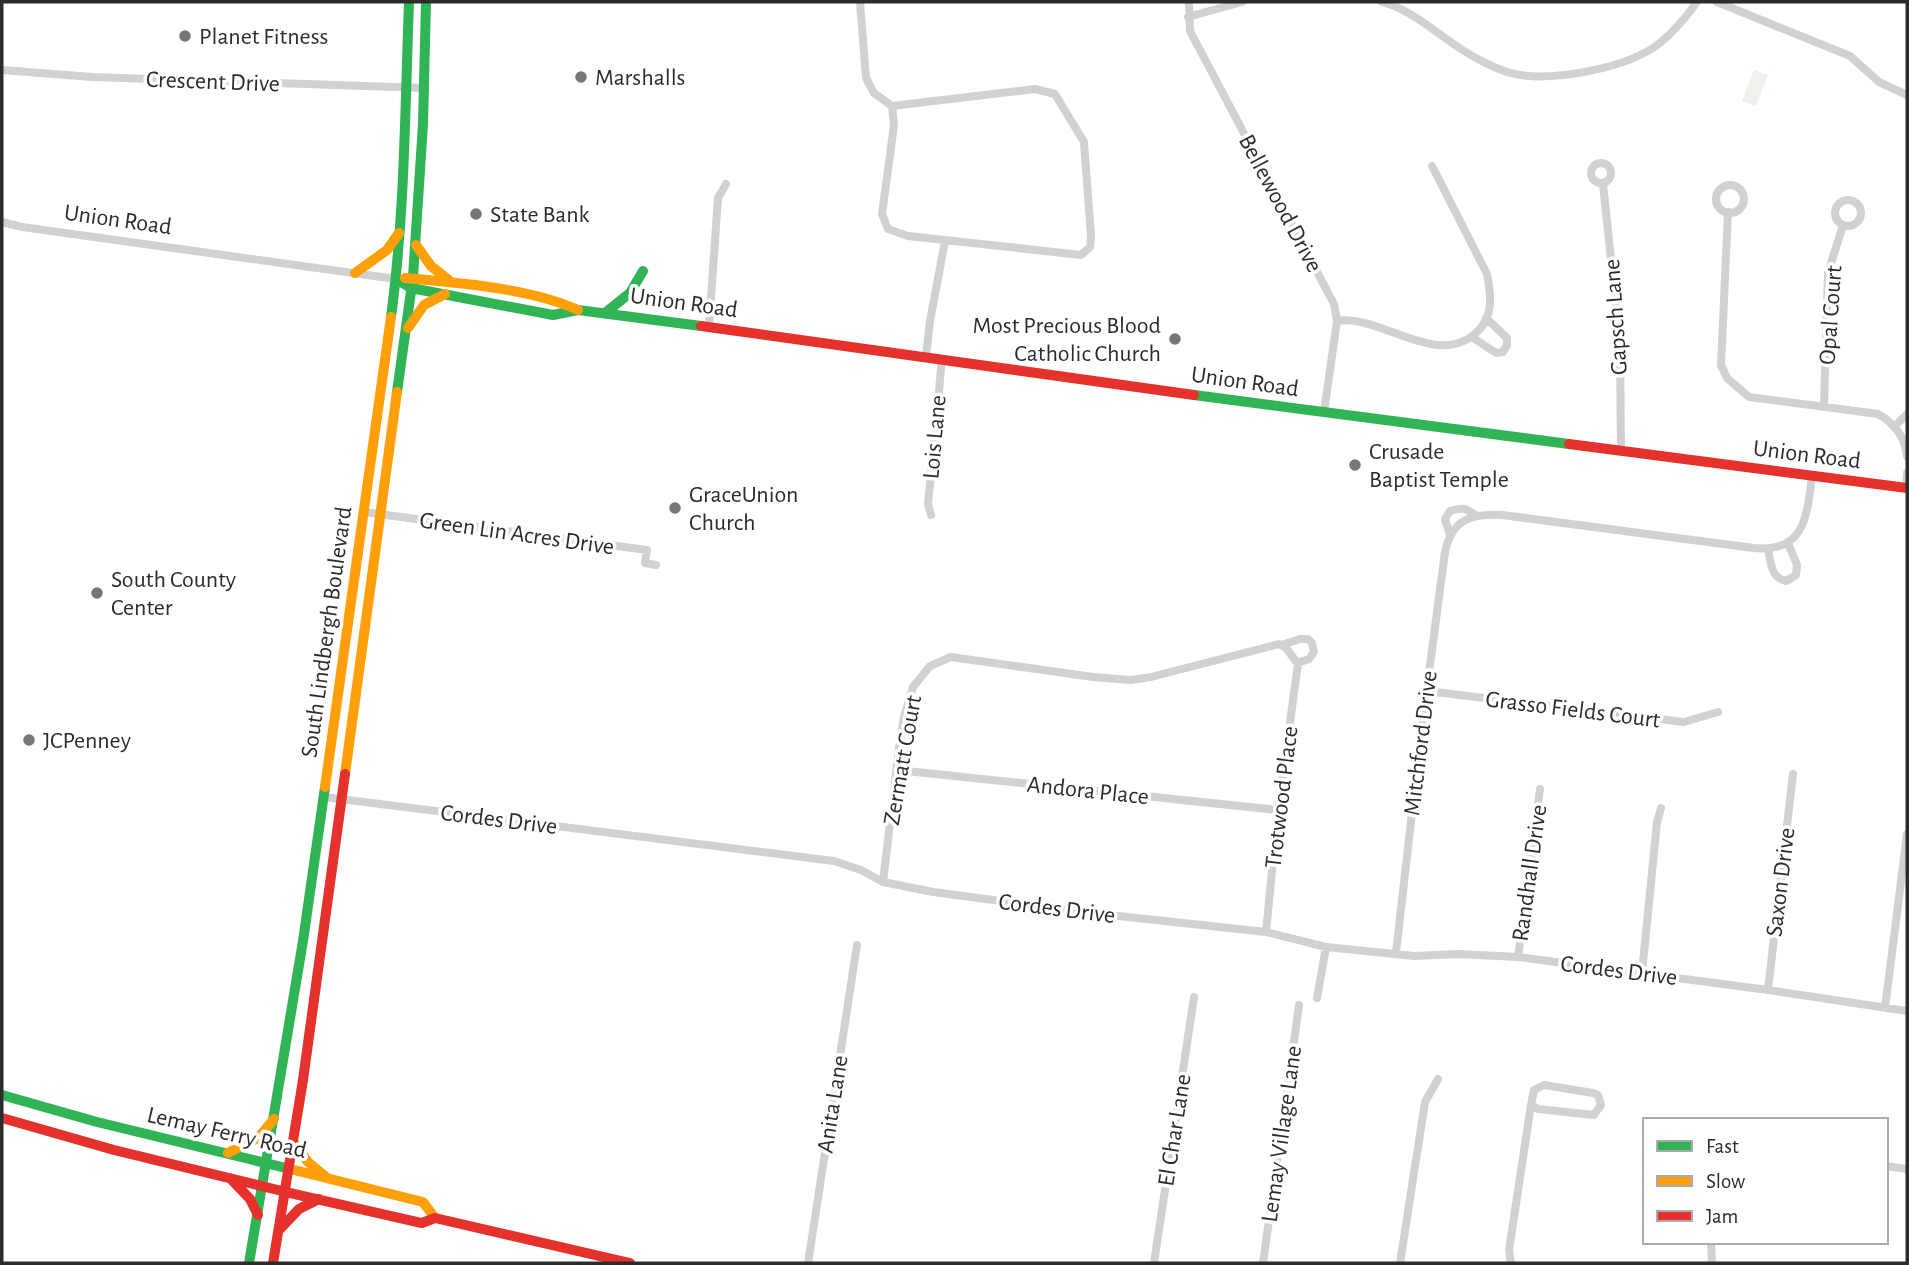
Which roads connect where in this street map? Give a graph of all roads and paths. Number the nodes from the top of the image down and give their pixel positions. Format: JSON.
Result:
{"nodes":[{"id":1,"x":409,"y":2,"type":"edge"},
{"id":2,"x":426,"y":2,"type":"edge"},
{"id":3,"x":860,"y":2,"type":"edge"},
{"id":4,"x":1188,"y":2,"type":"edge"},
{"id":5,"x":1242,"y":2,"type":"edge"},
{"id":6,"x":1382,"y":2,"type":"edge"},
{"id":7,"x":1696,"y":2,"type":"edge"},
{"id":8,"x":1717,"y":2,"type":"edge"},
{"id":9,"x":1188,"y":16,"type":"junction"},
{"id":10,"x":2,"y":70,"type":"edge"},
{"id":11,"x":405,"y":88,"type":"junction"},
{"id":12,"x":424,"y":88,"type":"junction"},
{"id":13,"x":1907,"y":95,"type":"edge"},
{"id":14,"x":892,"y":106,"type":"junction"},
{"id":15,"x":1432,"y":166,"type":"dead end"},
{"id":16,"x":726,"y":184,"type":"dead end"},
{"id":17,"x":1603,"y":184,"type":"dead end"},
{"id":18,"x":1728,"y":212,"type":"dead end"},
{"id":19,"x":2,"y":222,"type":"edge"},
{"id":20,"x":1843,"y":225,"type":"dead end"},
{"id":21,"x":399,"y":233,"type":"junction"},
{"id":22,"x":945,"y":241,"type":"junction"},
{"id":23,"x":416,"y":244,"type":"junction"},
{"id":24,"x":643,"y":271,"type":"dead end"},
{"id":25,"x":355,"y":273,"type":"junction"},
{"id":26,"x":396,"y":279,"type":"junction"},
{"id":27,"x":412,"y":282,"type":"junction"},
{"id":28,"x":451,"y":282,"type":"junction"},
{"id":29,"x":445,"y":294,"type":"junction"},
{"id":30,"x":578,"y":310,"type":"junction"},
{"id":31,"x":605,"y":313,"type":"junction"},
{"id":32,"x":1486,"y":318,"type":"junction"},
{"id":33,"x":1337,"y":321,"type":"junction"},
{"id":34,"x":709,"y":326,"type":"junction"},
{"id":35,"x":406,"y":332,"type":"junction"},
{"id":36,"x":1472,"y":337,"type":"junction"},
{"id":37,"x":926,"y":356,"type":"junction"},
{"id":38,"x":942,"y":359,"type":"junction"},
{"id":39,"x":1824,"y":406,"type":"junction"},
{"id":40,"x":1324,"y":412,"type":"junction"},
{"id":41,"x":1907,"y":414,"type":"edge"},
{"id":42,"x":1894,"y":426,"type":"junction"},
{"id":43,"x":1621,"y":451,"type":"junction"},
{"id":44,"x":1907,"y":456,"type":"edge"},
{"id":45,"x":1907,"y":474,"type":"edge"},
{"id":46,"x":1812,"y":476,"type":"junction"},
{"id":47,"x":1906,"y":488,"type":"edge"},
{"id":48,"x":364,"y":512,"type":"junction"},
{"id":49,"x":380,"y":514,"type":"junction"},
{"id":50,"x":931,"y":515,"type":"dead end"},
{"id":51,"x":1475,"y":515,"type":"junction"},
{"id":52,"x":1450,"y":535,"type":"junction"},
{"id":53,"x":1788,"y":543,"type":"junction"},
{"id":54,"x":1768,"y":549,"type":"junction"},
{"id":55,"x":656,"y":565,"type":"dead end"},
{"id":56,"x":1282,"y":645,"type":"junction"},
{"id":57,"x":1297,"y":663,"type":"junction"},
{"id":58,"x":1426,"y":691,"type":"junction"},
{"id":59,"x":1718,"y":712,"type":"dead end"},
{"id":60,"x":897,"y":770,"type":"junction"},
{"id":61,"x":1793,"y":774,"type":"dead end"},
{"id":62,"x":1541,"y":789,"type":"dead end"},
{"id":63,"x":324,"y":797,"type":"junction"},
{"id":64,"x":341,"y":799,"type":"junction"},
{"id":65,"x":1661,"y":807,"type":"dead end"},
{"id":66,"x":1278,"y":810,"type":"junction"},
{"id":67,"x":1907,"y":834,"type":"edge"},
{"id":68,"x":883,"y":882,"type":"junction"},
{"id":69,"x":1903,"y":906,"type":"edge"},
{"id":70,"x":1266,"y":932,"type":"junction"},
{"id":71,"x":857,"y":945,"type":"dead end"},
{"id":72,"x":1326,"y":947,"type":"junction"},
{"id":73,"x":1396,"y":953,"type":"junction"},
{"id":74,"x":1518,"y":957,"type":"junction"},
{"id":75,"x":1642,"y":973,"type":"junction"},
{"id":76,"x":1768,"y":989,"type":"junction"},
{"id":77,"x":1194,"y":997,"type":"dead end"},
{"id":78,"x":1317,"y":998,"type":"dead end"},
{"id":79,"x":1299,"y":1005,"type":"dead end"},
{"id":80,"x":1885,"y":1008,"type":"junction"},
{"id":81,"x":1907,"y":1011,"type":"edge"},
{"id":82,"x":1438,"y":1079,"type":"dead end"},
{"id":83,"x":2,"y":1095,"type":"edge"},
{"id":84,"x":1531,"y":1105,"type":"junction"},
{"id":85,"x":2,"y":1118,"type":"edge"},
{"id":86,"x":275,"y":1119,"type":"junction"},
{"id":87,"x":295,"y":1143,"type":"junction"},
{"id":88,"x":228,"y":1153,"type":"junction"},
{"id":89,"x":268,"y":1164,"type":"junction"},
{"id":90,"x":1888,"y":1166,"type":"edge"},
{"id":91,"x":290,"y":1169,"type":"junction"},
{"id":92,"x":1907,"y":1169,"type":"edge"},
{"id":93,"x":326,"y":1177,"type":"junction"},
{"id":94,"x":229,"y":1178,"type":"junction"},
{"id":95,"x":264,"y":1186,"type":"junction"},
{"id":96,"x":286,"y":1192,"type":"junction"},
{"id":97,"x":319,"y":1199,"type":"junction"},
{"id":98,"x":258,"y":1215,"type":"junction"},
{"id":99,"x":435,"y":1218,"type":"junction"},
{"id":100,"x":279,"y":1231,"type":"junction"},
{"id":101,"x":1711,"y":1244,"type":"edge"},
{"id":102,"x":249,"y":1263,"type":"edge"},
{"id":103,"x":273,"y":1263,"type":"edge"},
{"id":104,"x":630,"y":1263,"type":"edge"},
{"id":105,"x":808,"y":1263,"type":"edge"},
{"id":106,"x":1153,"y":1263,"type":"edge"},
{"id":107,"x":1263,"y":1263,"type":"edge"},
{"id":108,"x":1400,"y":1263,"type":"edge"},
{"id":109,"x":1511,"y":1263,"type":"edge"},
{"id":110,"x":1712,"y":1263,"type":"edge"}],
"edges":[{"from":1,"to":11,"type":"main road","name":"South Lindbergh Boulevard"},
{"from":2,"to":12,"type":"main road","name":"South Lindbergh Boulevard"},
{"from":3,"to":14,"type":"street"},
{"from":4,"to":9,"type":"street","name":"Bellewood Drive"},
{"from":5,"to":9,"type":"street"},
{"from":6,"to":7,"type":"street"},
{"from":8,"to":13,"type":"street"},
{"from":9,"to":33,"type":"street","name":"Bellewood Drive"},
{"from":10,"to":11,"type":"street","name":"Crescent Drive"},
{"from":11,"to":12,"type":"street","name":"Crescent Drive"},
{"from":11,"to":21,"type":"main road","name":"South Lindbergh Boulevard"},
{"from":12,"to":23,"type":"main road","name":"South Lindbergh Boulevard"},
{"from":14,"to":22,"type":"street"},
{"from":14,"to":22,"type":"street"},
{"from":15,"to":32,"type":"street"},
{"from":16,"to":34,"type":"street"},
{"from":17,"to":43,"type":"street","name":"Gapsch Lane"},
{"from":18,"to":39,"type":"street"},
{"from":19,"to":25,"type":"street","name":"Union Road"},
{"from":20,"to":39,"type":"street","name":"Opal Court"},
{"from":21,"to":25,"type":"main road"},
{"from":21,"to":26,"type":"main road","name":"South Lindbergh Boulevard"},
{"from":22,"to":37,"type":"street"},
{"from":23,"to":27,"type":"main road","name":"South Lindbergh Boulevard"},
{"from":23,"to":28,"type":"main road"},
{"from":24,"to":31,"type":"main road"},
{"from":25,"to":26,"type":"street","name":"Union Road"},
{"from":26,"to":27,"type":"main road","name":"Union Road"},
{"from":26,"to":48,"type":"main road","name":"South Lindbergh Boulevard"},
{"from":27,"to":28,"type":"main road","name":"Union Road"},
{"from":27,"to":29,"type":"main road","name":"Union Road"},
{"from":27,"to":35,"type":"main road","name":"South Lindbergh Boulevard"},
{"from":28,"to":30,"type":"main road","name":"Union Road"},
{"from":29,"to":30,"type":"main road","name":"Union Road"},
{"from":29,"to":35,"type":"main road"},
{"from":30,"to":31,"type":"main road","name":"Union Road"},
{"from":31,"to":34,"type":"main road","name":"Union Road"},
{"from":32,"to":36,"type":"street"},
{"from":32,"to":36,"type":"street"},
{"from":33,"to":36,"type":"street"},
{"from":33,"to":40,"type":"street","name":"Bellewood Drive"},
{"from":34,"to":37,"type":"main road","name":"Union Road"},
{"from":35,"to":49,"type":"main road","name":"South Lindbergh Boulevard"},
{"from":37,"to":38,"type":"main road","name":"Union Road"},
{"from":38,"to":40,"type":"main road","name":"Union Road"},
{"from":38,"to":50,"type":"street","name":"Lois Lane"},
{"from":39,"to":42,"type":"street"},
{"from":40,"to":43,"type":"main road","name":"Union Road"},
{"from":41,"to":42,"type":"street"},
{"from":42,"to":44,"type":"street"},
{"from":43,"to":46,"type":"main road","name":"Union Road"},
{"from":45,"to":47,"type":"street"},
{"from":46,"to":47,"type":"main road","name":"Union Road"},
{"from":46,"to":53,"type":"street"},
{"from":48,"to":49,"type":"street","name":"Green Lin Acres Drive"},
{"from":48,"to":63,"type":"main road","name":"South Lindbergh Boulevard"},
{"from":49,"to":55,"type":"street","name":"Green Lin Acres Drive"},
{"from":49,"to":64,"type":"main road","name":"South Lindbergh Boulevard"},
{"from":51,"to":52,"type":"street"},
{"from":51,"to":52,"type":"street","name":"Mitchford Drive"},
{"from":51,"to":54,"type":"street","name":"Mitchford Drive"},
{"from":52,"to":58,"type":"street","name":"Mitchford Drive"},
{"from":53,"to":54,"type":"street","name":"Mitchford Drive"},
{"from":53,"to":54,"type":"street"},
{"from":56,"to":57,"type":"street"},
{"from":56,"to":57,"type":"street","name":"Trotwood Place"},
{"from":56,"to":60,"type":"street","name":"Zermatt Court"},
{"from":57,"to":66,"type":"street","name":"Trotwood Place"},
{"from":58,"to":59,"type":"street","name":"Grasso Fields Court"},
{"from":58,"to":73,"type":"street","name":"Mitchford Drive"},
{"from":60,"to":66,"type":"street","name":"Andora Place"},
{"from":60,"to":68,"type":"street","name":"Zermatt Court"},
{"from":61,"to":76,"type":"street","name":"Saxon Drive"},
{"from":62,"to":74,"type":"street","name":"Randhall Drive"},
{"from":63,"to":64,"type":"street","name":"Cordes Drive"},
{"from":63,"to":86,"type":"main road","name":"South Lindbergh Boulevard"},
{"from":64,"to":68,"type":"street","name":"Cordes Drive"},
{"from":64,"to":87,"type":"main road","name":"South Lindbergh Boulevard"},
{"from":65,"to":75,"type":"street"},
{"from":66,"to":70,"type":"street","name":"Trotwood Place"},
{"from":67,"to":69,"type":"street"},
{"from":68,"to":70,"type":"street","name":"Cordes Drive"},
{"from":69,"to":80,"type":"street"},
{"from":70,"to":72,"type":"street","name":"Cordes Drive"},
{"from":71,"to":105,"type":"street","name":"Anita Lane"},
{"from":72,"to":73,"type":"street","name":"Cordes Drive"},
{"from":72,"to":78,"type":"street"},
{"from":73,"to":74,"type":"street","name":"Cordes Drive"},
{"from":74,"to":75,"type":"street","name":"Cordes Drive"},
{"from":75,"to":76,"type":"street","name":"Cordes Drive"},
{"from":76,"to":80,"type":"street","name":"Cordes Drive"},
{"from":77,"to":106,"type":"street","name":"El Char Lane"},
{"from":79,"to":107,"type":"street","name":"Lemay Village Lane"},
{"from":80,"to":81,"type":"street","name":"Cordes Drive"},
{"from":82,"to":108,"type":"street"},
{"from":83,"to":88,"type":"main road","name":"Lemay Ferry Road"},
{"from":84,"to":84,"type":"street"},
{"from":84,"to":109,"type":"street"},
{"from":85,"to":94,"type":"main road","name":"Lemay Ferry Road"},
{"from":86,"to":88,"type":"main road"},
{"from":86,"to":89,"type":"main road","name":"South Lindbergh Boulevard"},
{"from":87,"to":91,"type":"main road","name":"South Lindbergh Boulevard"},
{"from":87,"to":93,"type":"main road"},
{"from":88,"to":89,"type":"main road","name":"Lemay Ferry Road"},
{"from":89,"to":91,"type":"main road","name":"Lemay Ferry Road"},
{"from":89,"to":95,"type":"main road","name":"South Lindbergh Boulevard"},
{"from":90,"to":92,"type":"street"},
{"from":91,"to":93,"type":"main road","name":"Lemay Ferry Road"},
{"from":91,"to":96,"type":"main road","name":"South Lindbergh Boulevard"},
{"from":93,"to":99,"type":"main road","name":"Lemay Ferry Road"},
{"from":94,"to":95,"type":"main road","name":"Lemay Ferry Road"},
{"from":94,"to":98,"type":"main road"},
{"from":95,"to":96,"type":"main road","name":"Lemay Ferry Road"},
{"from":95,"to":98,"type":"main road","name":"South Lindbergh Boulevard"},
{"from":96,"to":97,"type":"main road","name":"Lemay Ferry Road"},
{"from":96,"to":100,"type":"main road","name":"South Lindbergh Boulevard"},
{"from":97,"to":99,"type":"main road","name":"Lemay Ferry Road"},
{"from":97,"to":100,"type":"main road"},
{"from":98,"to":102,"type":"main road","name":"South Lindbergh Boulevard"},
{"from":99,"to":104,"type":"main road","name":"Lemay Ferry Road"},
{"from":100,"to":103,"type":"main road","name":"South Lindbergh Boulevard"},
{"from":101,"to":110,"type":"street"}]}
